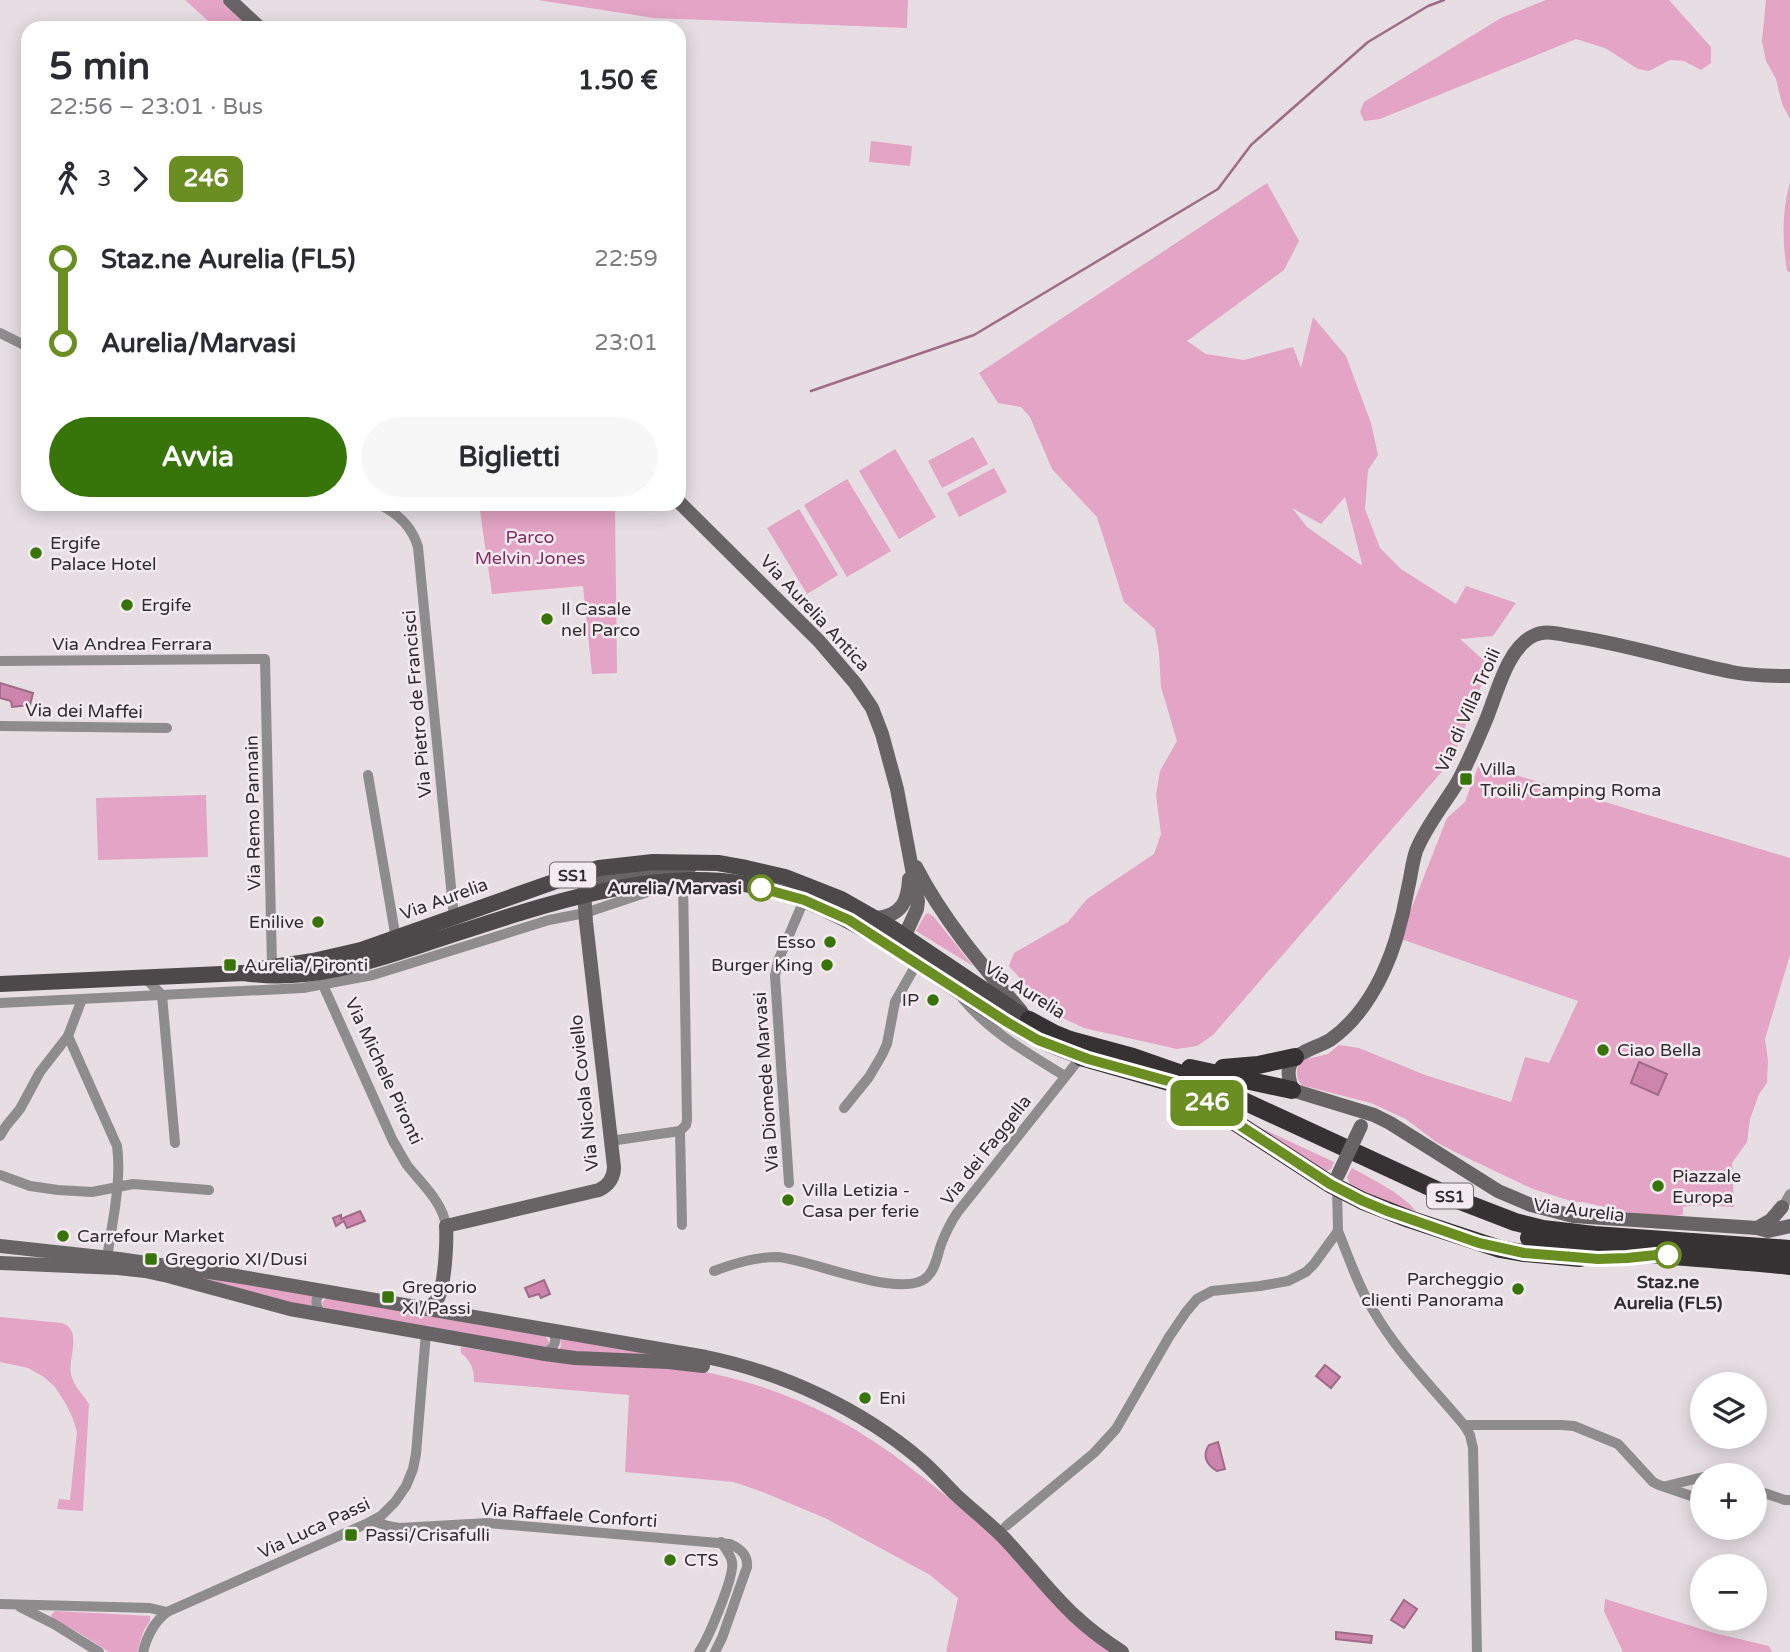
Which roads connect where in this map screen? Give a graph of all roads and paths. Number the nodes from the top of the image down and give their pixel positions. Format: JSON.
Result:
{"nodes":[{"id":1,"x":230,"y":0,"type":"edge"},
{"id":2,"x":252,"y":21,"type":"edge"},
{"id":3,"x":0,"y":333,"type":"edge"},
{"id":4,"x":21,"y":344,"type":"edge"},
{"id":5,"x":686,"y":509,"type":"edge"},
{"id":6,"x":392,"y":511,"type":"edge"},
{"id":7,"x":265,"y":659,"type":"joint"},
{"id":8,"x":0,"y":661,"type":"edge"},
{"id":9,"x":1790,"y":676,"type":"edge"},
{"id":10,"x":0,"y":726,"type":"edge"},
{"id":11,"x":167,"y":728,"type":"dead end"},
{"id":12,"x":368,"y":775,"type":"dead end"},
{"id":13,"x":909,"y":853,"type":"junction"},
{"id":14,"x":702,"y":863,"type":"junction"},
{"id":15,"x":678,"y":881,"type":"junction"},
{"id":16,"x":539,"y":888,"type":"junction"},
{"id":17,"x":583,"y":895,"type":"junction"},
{"id":18,"x":804,"y":900,"type":"junction"},
{"id":19,"x":562,"y":901,"type":"junction"},
{"id":20,"x":917,"y":909,"type":"junction"},
{"id":21,"x":585,"y":913,"type":"junction"},
{"id":22,"x":454,"y":918,"type":"junction"},
{"id":23,"x":877,"y":918,"type":"junction"},
{"id":24,"x":549,"y":920,"type":"junction"},
{"id":25,"x":958,"y":936,"type":"junction"},
{"id":26,"x":396,"y":939,"type":"junction"},
{"id":27,"x":901,"y":943,"type":"junction"},
{"id":28,"x":388,"y":956,"type":"junction"},
{"id":29,"x":415,"y":962,"type":"junction"},
{"id":30,"x":917,"y":963,"type":"junction"},
{"id":31,"x":272,"y":966,"type":"junction"},
{"id":32,"x":244,"y":973,"type":"junction"},
{"id":33,"x":145,"y":978,"type":"junction"},
{"id":34,"x":0,"y":985,"type":"edge"},
{"id":35,"x":323,"y":985,"type":"junction"},
{"id":36,"x":952,"y":986,"type":"junction"},
{"id":37,"x":162,"y":995,"type":"junction"},
{"id":38,"x":82,"y":999,"type":"junction"},
{"id":39,"x":0,"y":1003,"type":"edge"},
{"id":40,"x":1029,"y":1020,"type":"junction"},
{"id":41,"x":68,"y":1036,"type":"junction"},
{"id":42,"x":1081,"y":1057,"type":"junction"},
{"id":43,"x":1133,"y":1057,"type":"junction"},
{"id":44,"x":1295,"y":1057,"type":"junction"},
{"id":45,"x":1195,"y":1069,"type":"junction"},
{"id":46,"x":1065,"y":1076,"type":"junction"},
{"id":47,"x":1175,"y":1083,"type":"junction"},
{"id":48,"x":1292,"y":1090,"type":"junction"},
{"id":49,"x":844,"y":1108,"type":"dead end"},
{"id":50,"x":1365,"y":1120,"type":"junction"},
{"id":51,"x":680,"y":1131,"type":"junction"},
{"id":52,"x":0,"y":1136,"type":"edge"},
{"id":53,"x":610,"y":1141,"type":"junction"},
{"id":54,"x":175,"y":1143,"type":"dead end"},
{"id":55,"x":0,"y":1175,"type":"edge"},
{"id":56,"x":1338,"y":1181,"type":"junction"},
{"id":57,"x":789,"y":1184,"type":"dead end"},
{"id":58,"x":117,"y":1187,"type":"junction"},
{"id":59,"x":209,"y":1190,"type":"dead end"},
{"id":60,"x":1787,"y":1201,"type":"edge"},
{"id":61,"x":682,"y":1225,"type":"dead end"},
{"id":62,"x":1790,"y":1225,"type":"edge"},
{"id":63,"x":446,"y":1226,"type":"junction"},
{"id":64,"x":1757,"y":1228,"type":"junction"},
{"id":65,"x":1338,"y":1231,"type":"junction"},
{"id":66,"x":0,"y":1246,"type":"edge"},
{"id":67,"x":1790,"y":1249,"type":"edge"},
{"id":68,"x":1656,"y":1255,"type":"junction"},
{"id":69,"x":107,"y":1258,"type":"junction"},
{"id":70,"x":0,"y":1263,"type":"edge"},
{"id":71,"x":1790,"y":1266,"type":"edge"},
{"id":72,"x":714,"y":1271,"type":"dead end"},
{"id":73,"x":441,"y":1288,"type":"junction"},
{"id":74,"x":324,"y":1291,"type":"junction"},
{"id":75,"x":425,"y":1308,"type":"junction"},
{"id":76,"x":453,"y":1313,"type":"junction"},
{"id":77,"x":322,"y":1315,"type":"junction"},
{"id":78,"x":549,"y":1330,"type":"junction"},
{"id":79,"x":426,"y":1333,"type":"junction"},
{"id":80,"x":545,"y":1354,"type":"junction"},
{"id":81,"x":1464,"y":1424,"type":"junction"},
{"id":82,"x":1690,"y":1480,"type":"edge"},
{"id":83,"x":1665,"y":1486,"type":"junction"},
{"id":84,"x":954,"y":1493,"type":"junction"},
{"id":85,"x":1767,"y":1494,"type":"edge"},
{"id":86,"x":1690,"y":1495,"type":"edge"},
{"id":87,"x":1790,"y":1500,"type":"edge"},
{"id":88,"x":373,"y":1521,"type":"junction"},
{"id":89,"x":1006,"y":1526,"type":"dead end"},
{"id":90,"x":721,"y":1542,"type":"junction"},
{"id":91,"x":0,"y":1604,"type":"edge"},
{"id":92,"x":16,"y":1605,"type":"junction"},
{"id":93,"x":167,"y":1612,"type":"junction"},
{"id":94,"x":99,"y":1652,"type":"edge"},
{"id":95,"x":143,"y":1652,"type":"edge"},
{"id":96,"x":699,"y":1652,"type":"edge"},
{"id":97,"x":715,"y":1652,"type":"edge"},
{"id":98,"x":1122,"y":1652,"type":"edge"},
{"id":99,"x":1477,"y":1652,"type":"edge"}],
"edges":[{"from":1,"to":2,"type":"street"},
{"from":3,"to":4,"type":"street"},
{"from":5,"to":13,"type":"street","name":"Via Aurelia Antica"},
{"from":6,"to":22,"type":"street","name":"Via Pietro de Francisci"},
{"from":7,"to":8,"type":"street","name":"Via Andrea Ferrara"},
{"from":7,"to":31,"type":"street","name":"Via Remo Pannain"},
{"from":9,"to":44,"type":"street","name":"Via di Villa Troili"},
{"from":10,"to":11,"type":"street","name":"Via dei Maffei"},
{"from":12,"to":26,"type":"street"},
{"from":13,"to":20,"type":"street"},
{"from":13,"to":23,"type":"street"},
{"from":13,"to":25,"type":"street"},
{"from":14,"to":16,"type":"main road","name":"Via Aurelia","number":"SS1"},
{"from":14,"to":17,"type":"street"},
{"from":14,"to":23,"type":"main road","name":"Via Aurelia","number":"SS1"},
{"from":15,"to":17,"type":"main road","name":"Via Aurelia","number":"SS1"},
{"from":15,"to":18,"type":"main road","name":"Via Aurelia","number":"SS1"},
{"from":15,"to":21,"type":"street","name":"Via Aurelia"},
{"from":15,"to":51,"type":"street"},
{"from":16,"to":19,"type":"street"},
{"from":16,"to":22,"type":"main road","name":"Via Aurelia","number":"SS1"},
{"from":17,"to":19,"type":"main road","name":"Via Aurelia","number":"SS1"},
{"from":17,"to":21,"type":"street"},
{"from":18,"to":27,"type":"main road","name":"Via Aurelia","number":"SS1"},
{"from":18,"to":57,"type":"street","name":"Via Diomede Marvasi"},
{"from":19,"to":24,"type":"street"},
{"from":19,"to":28,"type":"main road","name":"Via Aurelia","number":"SS1"},
{"from":20,"to":25,"type":"street"},
{"from":20,"to":27,"type":"street"},
{"from":21,"to":24,"type":"street","name":"Via Aurelia"},
{"from":21,"to":53,"type":"street","name":"Via Nicola Coviello"},
{"from":22,"to":26,"type":"main road","name":"Via Aurelia","number":"SS1"},
{"from":23,"to":27,"type":"main road","name":"Via Aurelia","number":"SS1"},
{"from":24,"to":29,"type":"street","name":"Via Aurelia"},
{"from":25,"to":40,"type":"street"},
{"from":26,"to":31,"type":"main road","name":"Via Aurelia","number":"SS1"},
{"from":27,"to":30,"type":"main road","name":"Via Aurelia","number":"SS1"},
{"from":27,"to":40,"type":"main road","name":"Via Aurelia","number":"SS1"},
{"from":28,"to":29,"type":"street"},
{"from":28,"to":32,"type":"main road","name":"Via Aurelia","number":"SS1"},
{"from":29,"to":35,"type":"street","name":"Via Aurelia"},
{"from":30,"to":36,"type":"main road","name":"Via Aurelia","number":"SS1"},
{"from":30,"to":49,"type":"street"},
{"from":31,"to":32,"type":"main road","name":"Via Aurelia","number":"SS1"},
{"from":32,"to":33,"type":"main road","name":"Via Aurelia"},
{"from":33,"to":34,"type":"main road","name":"Via Aurelia"},
{"from":33,"to":37,"type":"street"},
{"from":35,"to":37,"type":"street","name":"Via Aurelia"},
{"from":35,"to":63,"type":"street","name":"Via Michele Pironti"},
{"from":36,"to":42,"type":"main road","name":"Via Aurelia","number":"SS1"},
{"from":36,"to":46,"type":"street","name":"Via Aurelia"},
{"from":37,"to":38,"type":"street","name":"Via Aurelia"},
{"from":37,"to":54,"type":"street"},
{"from":38,"to":39,"type":"street","name":"Via Aurelia"},
{"from":38,"to":41,"type":"street"},
{"from":40,"to":43,"type":"highway","name":"Via Aurelia","number":"SS1"},
{"from":41,"to":52,"type":"street"},
{"from":41,"to":58,"type":"street"},
{"from":42,"to":46,"type":"street"},
{"from":42,"to":47,"type":"highway","name":"Via Aurelia","number":"SS1"},
{"from":43,"to":45,"type":"highway"},
{"from":43,"to":67,"type":"highway","name":"Via Aurelia","number":"SS1"},
{"from":44,"to":45,"type":"highway"},
{"from":44,"to":48,"type":"street"},
{"from":45,"to":48,"type":"highway"},
{"from":46,"to":72,"type":"street","name":"Via dei Faggella"},
{"from":47,"to":56,"type":"highway"},
{"from":47,"to":68,"type":"highway","name":"Via Aurelia","number":"SS1"},
{"from":48,"to":50,"type":"street","name":"Via Aurelia"},
{"from":50,"to":56,"type":"street","bridge":true},
{"from":50,"to":64,"type":"street","name":"Via Aurelia"},
{"from":51,"to":53,"type":"street"},
{"from":51,"to":61,"type":"street"},
{"from":53,"to":63,"type":"street","name":"Via Nicola Coviello"},
{"from":55,"to":58,"type":"street"},
{"from":56,"to":65,"type":"street"},
{"from":56,"to":68,"type":"highway"},
{"from":58,"to":59,"type":"street"},
{"from":58,"to":69,"type":"street"},
{"from":60,"to":62,"type":"street"},
{"from":60,"to":64,"type":"street"},
{"from":62,"to":64,"type":"street","name":"Via Aurelia"},
{"from":63,"to":73,"type":"street","name":"Via Michele Pironti"},
{"from":65,"to":81,"type":"street"},
{"from":65,"to":89,"type":"street"},
{"from":66,"to":69,"type":"street"},
{"from":68,"to":71,"type":"highway","name":"Via Aurelia","number":"SS1"},
{"from":69,"to":74,"type":"street"},
{"from":70,"to":77,"type":"street"},
{"from":73,"to":75,"type":"street"},
{"from":73,"to":76,"type":"street"},
{"from":74,"to":75,"type":"street"},
{"from":74,"to":77,"type":"street"},
{"from":75,"to":76,"type":"street"},
{"from":76,"to":78,"type":"street"},
{"from":77,"to":79,"type":"street"},
{"from":78,"to":80,"type":"street"},
{"from":78,"to":84,"type":"street"},
{"from":79,"to":80,"type":"street"},
{"from":79,"to":88,"type":"street","name":"Via Luca Passi"},
{"from":80,"to":84,"type":"street"},
{"from":81,"to":83,"type":"street"},
{"from":81,"to":99,"type":"street"},
{"from":82,"to":83,"type":"street"},
{"from":83,"to":86,"type":"street"},
{"from":84,"to":98,"type":"street"},
{"from":85,"to":87,"type":"street"},
{"from":88,"to":90,"type":"street","name":"Via Raffaele Conforti"},
{"from":88,"to":93,"type":"street","name":"Via Luca Passi"},
{"from":90,"to":96,"type":"street"},
{"from":90,"to":97,"type":"street"},
{"from":91,"to":92,"type":"street"},
{"from":92,"to":93,"type":"street"},
{"from":92,"to":94,"type":"street"},
{"from":93,"to":95,"type":"street","name":"Via Luca Passi"}]}
